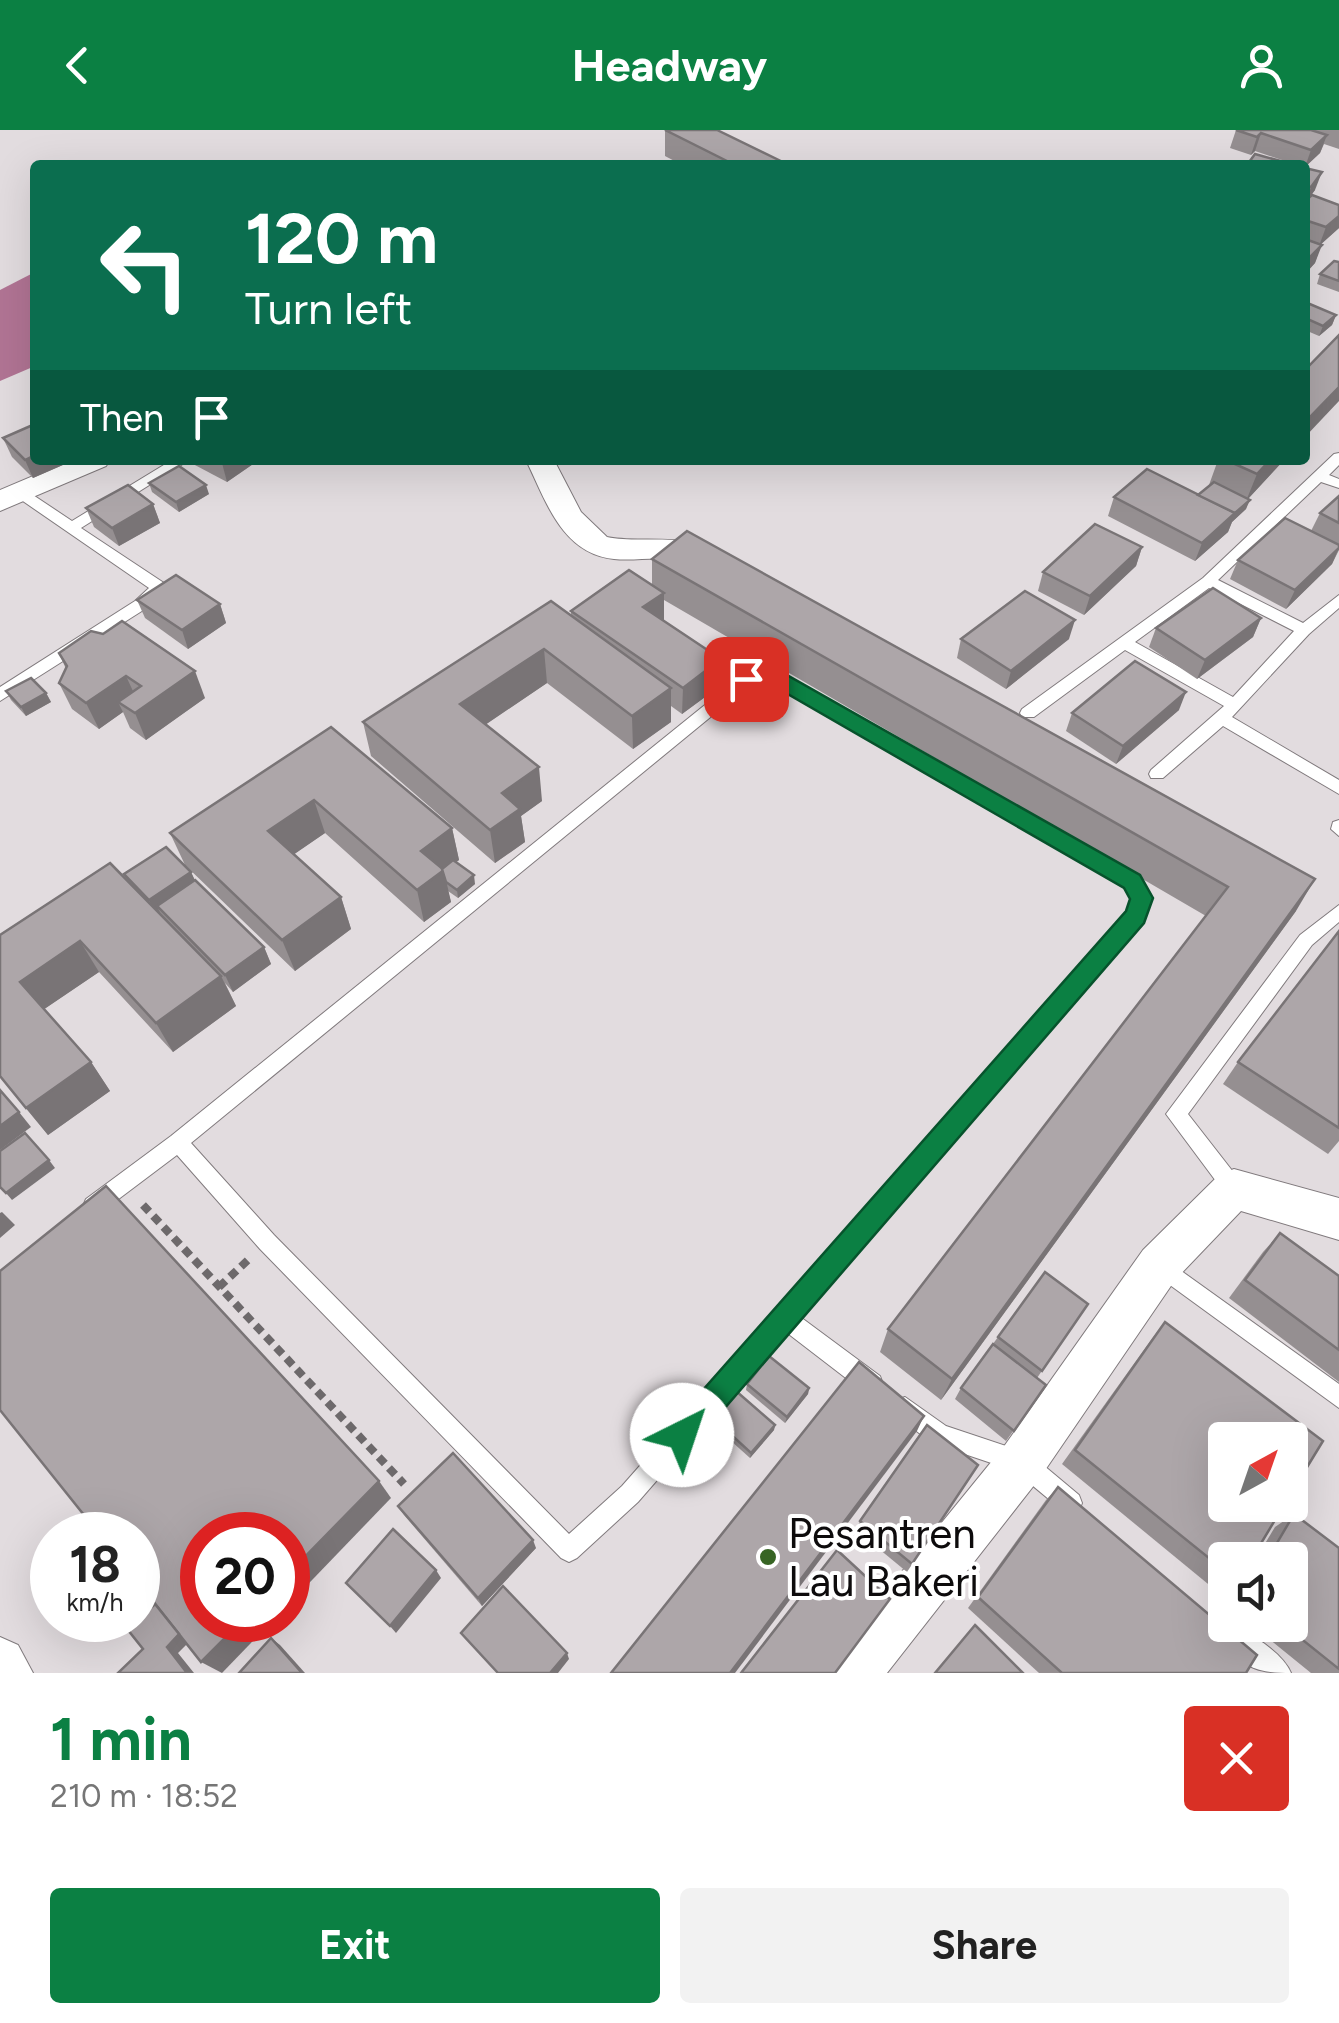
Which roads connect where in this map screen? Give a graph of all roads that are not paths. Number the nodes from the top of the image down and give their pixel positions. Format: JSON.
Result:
{"nodes":[{"id":1,"x":1339,"y":458,"type":"edge"},
{"id":2,"x":83,"y":465,"type":"edge"},
{"id":3,"x":174,"y":465,"type":"edge"},
{"id":4,"x":543,"y":465,"type":"edge"},
{"id":5,"x":1320,"y":476,"type":"junction"},
{"id":6,"x":1339,"y":484,"type":"edge"},
{"id":7,"x":8,"y":493,"type":"edge"},
{"id":8,"x":74,"y":526,"type":"junction"},
{"id":9,"x":739,"y":580,"type":"edge"},
{"id":10,"x":1208,"y":581,"type":"junction"},
{"id":11,"x":1339,"y":600,"type":"edge"},
{"id":12,"x":1304,"y":630,"type":"junction"},
{"id":13,"x":1126,"y":644,"type":"junction"},
{"id":14,"x":0,"y":695,"type":"edge"},
{"id":15,"x":1233,"y":704,"type":"junction"},
{"id":16,"x":1028,"y":713,"type":"dead end"},
{"id":17,"x":1222,"y":718,"type":"junction"},
{"id":18,"x":1156,"y":774,"type":"dead end"},
{"id":19,"x":1339,"y":788,"type":"edge"},
{"id":20,"x":1339,"y":912,"type":"edge"},
{"id":21,"x":178,"y":1142,"type":"junction"},
{"id":22,"x":1234,"y":1189,"type":"junction"},
{"id":23,"x":1339,"y":1219,"type":"edge"},
{"id":24,"x":76,"y":1221,"type":"edge"},
{"id":25,"x":1158,"y":1265,"type":"junction"},
{"id":26,"x":785,"y":1318,"type":"junction"},
{"id":27,"x":1339,"y":1398,"type":"edge"},
{"id":28,"x":1022,"y":1462,"type":"junction"},
{"id":29,"x":1098,"y":1524,"type":"edge"},
{"id":30,"x":1240,"y":1642,"type":"edge"},
{"id":31,"x":0,"y":1663,"type":"edge"},
{"id":32,"x":7,"y":1673,"type":"edge"},
{"id":33,"x":854,"y":1673,"type":"edge"},
{"id":34,"x":1279,"y":1673,"type":"edge"}],
"edges":[{"from":1,"to":5,"type":"lane"},
{"from":2,"to":7,"type":"street"},
{"from":3,"to":8,"type":"lane"},
{"from":4,"to":9,"type":"street"},
{"from":5,"to":6,"type":"lane"},
{"from":5,"to":10,"type":"lane"},
{"from":7,"to":8,"type":"lane"},
{"from":8,"to":14,"type":"lane"},
{"from":10,"to":12,"type":"lane"},
{"from":10,"to":13,"type":"lane"},
{"from":11,"to":12,"type":"lane"},
{"from":12,"to":15,"type":"lane"},
{"from":13,"to":15,"type":"lane"},
{"from":13,"to":16,"type":"lane"},
{"from":15,"to":17,"type":"lane"},
{"from":17,"to":18,"type":"lane"},
{"from":17,"to":19,"type":"lane"},
{"from":20,"to":22,"type":"lane"},
{"from":21,"to":24,"type":"lane"},
{"from":21,"to":26,"type":"lane"},
{"from":21,"to":26,"type":"lane"},
{"from":22,"to":23,"type":"street"},
{"from":22,"to":25,"type":"street"},
{"from":25,"to":27,"type":"lane"},
{"from":25,"to":28,"type":"street"},
{"from":26,"to":28,"type":"lane"},
{"from":28,"to":29,"type":"lane"},
{"from":28,"to":33,"type":"street"},
{"from":30,"to":34,"type":"lane"},
{"from":31,"to":32,"type":"street"}]}
